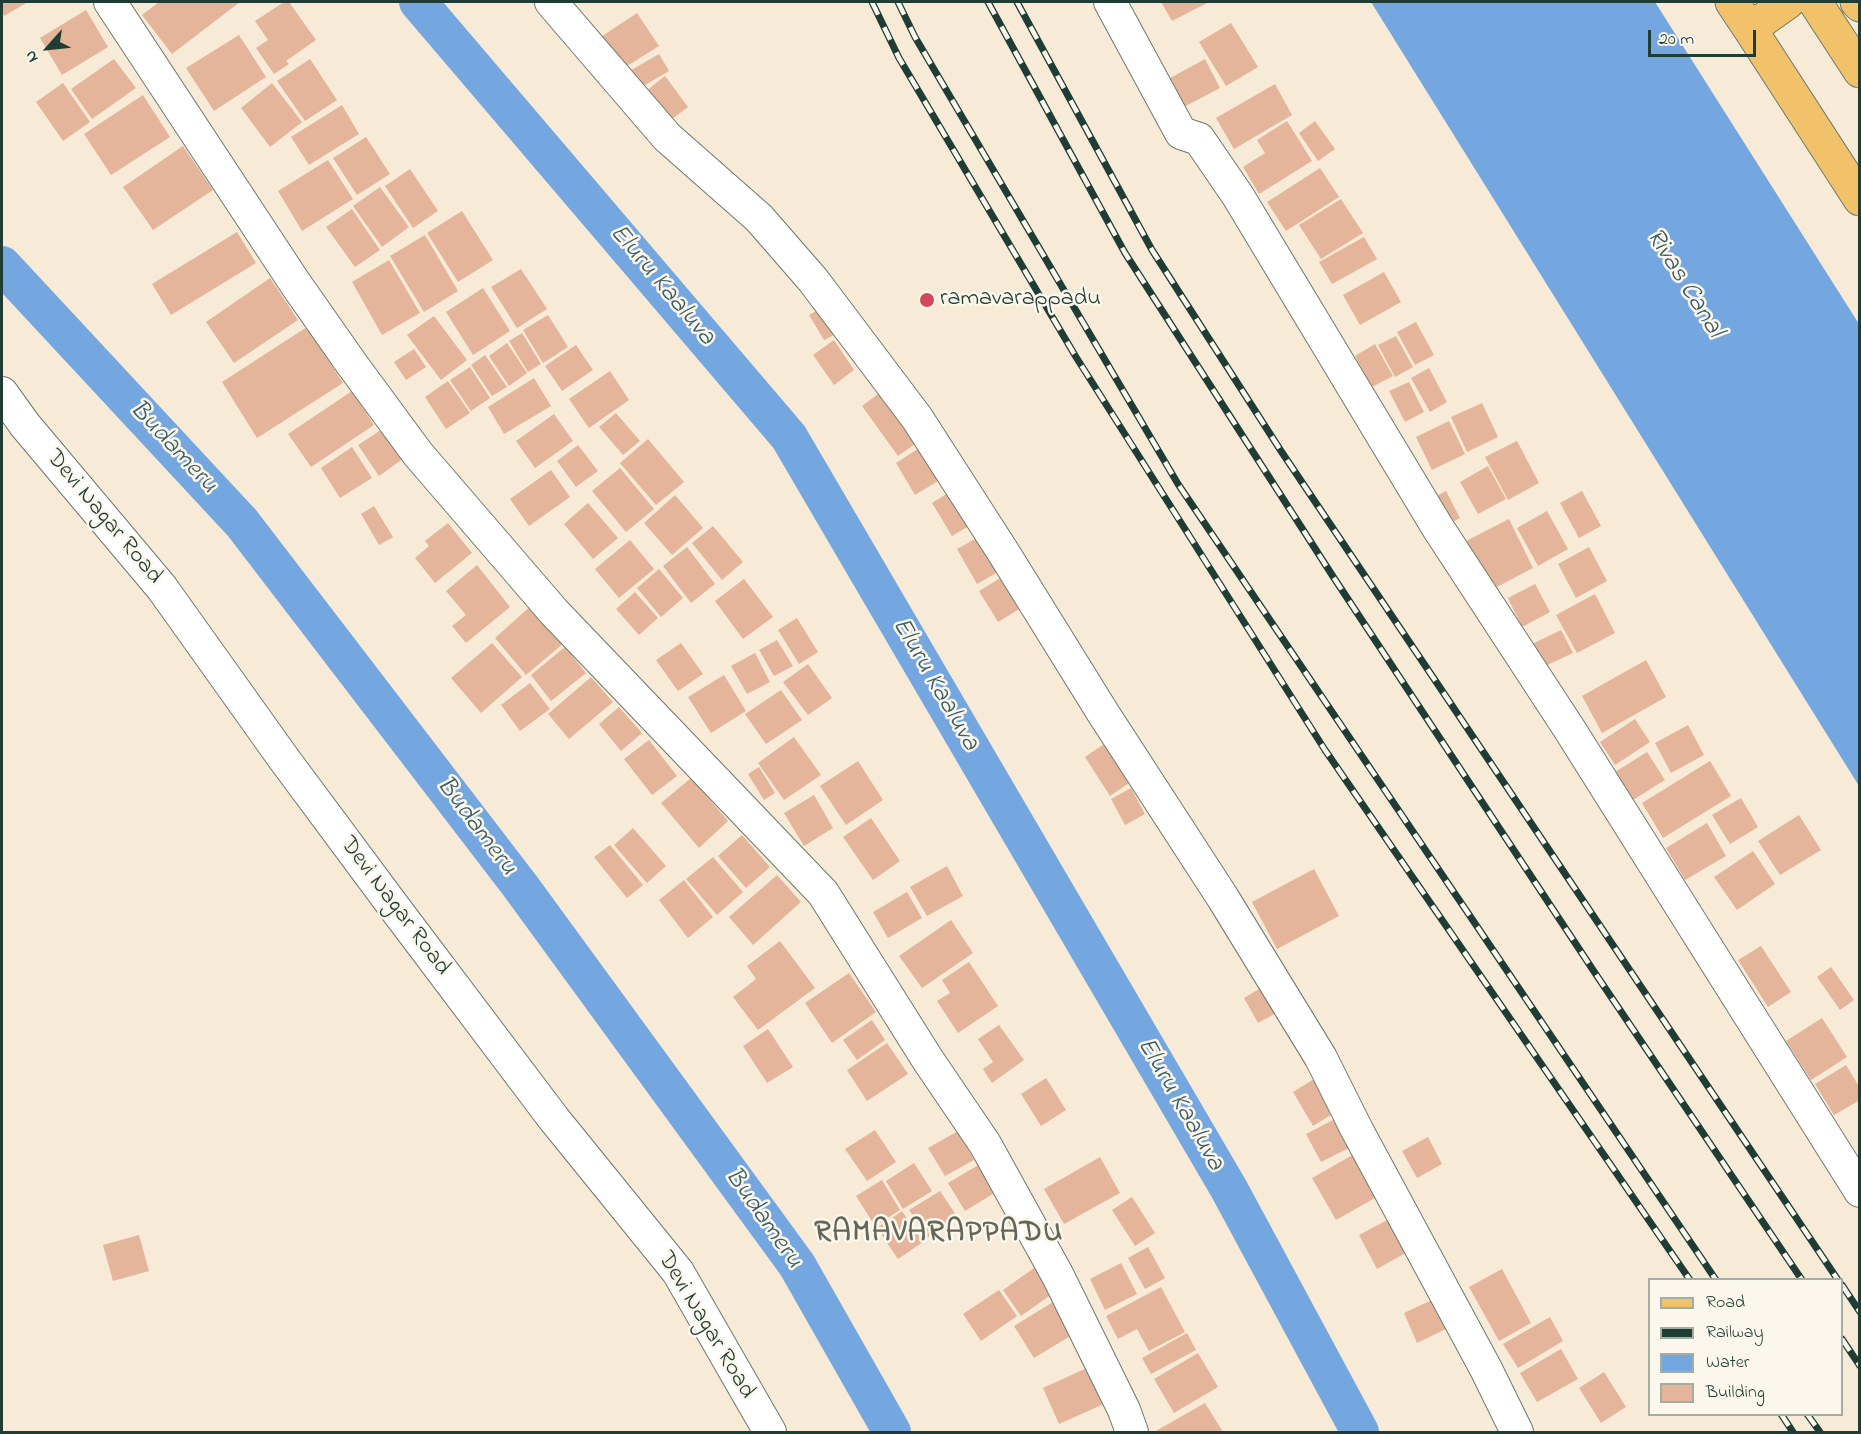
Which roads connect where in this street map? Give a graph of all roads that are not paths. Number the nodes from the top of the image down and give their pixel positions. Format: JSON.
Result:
{"nodes":[{"id":1,"x":110,"y":2,"type":"edge"},
{"id":2,"x":551,"y":2,"type":"edge"},
{"id":3,"x":1110,"y":2,"type":"edge"},
{"id":4,"x":1732,"y":2,"type":"edge"},
{"id":5,"x":1788,"y":2,"type":"edge"},
{"id":6,"x":1815,"y":2,"type":"edge"},
{"id":7,"x":1750,"y":29,"type":"junction"},
{"id":8,"x":1860,"y":71,"type":"edge"},
{"id":9,"x":1860,"y":199,"type":"edge"},
{"id":10,"x":2,"y":393,"type":"edge"},
{"id":11,"x":1860,"y":1191,"type":"edge"},
{"id":12,"x":770,"y":1432,"type":"edge"},
{"id":13,"x":1132,"y":1432,"type":"edge"},
{"id":14,"x":1517,"y":1432,"type":"edge"}],
"edges":[{"from":1,"to":13,"type":"street"},
{"from":2,"to":14,"type":"street"},
{"from":3,"to":11,"type":"street"},
{"from":4,"to":7,"type":"main road"},
{"from":5,"to":7,"type":"main road"},
{"from":6,"to":8,"type":"main road"},
{"from":7,"to":9,"type":"main road"},
{"from":10,"to":12,"type":"street","name":"Devi Nagar Road"}]}
